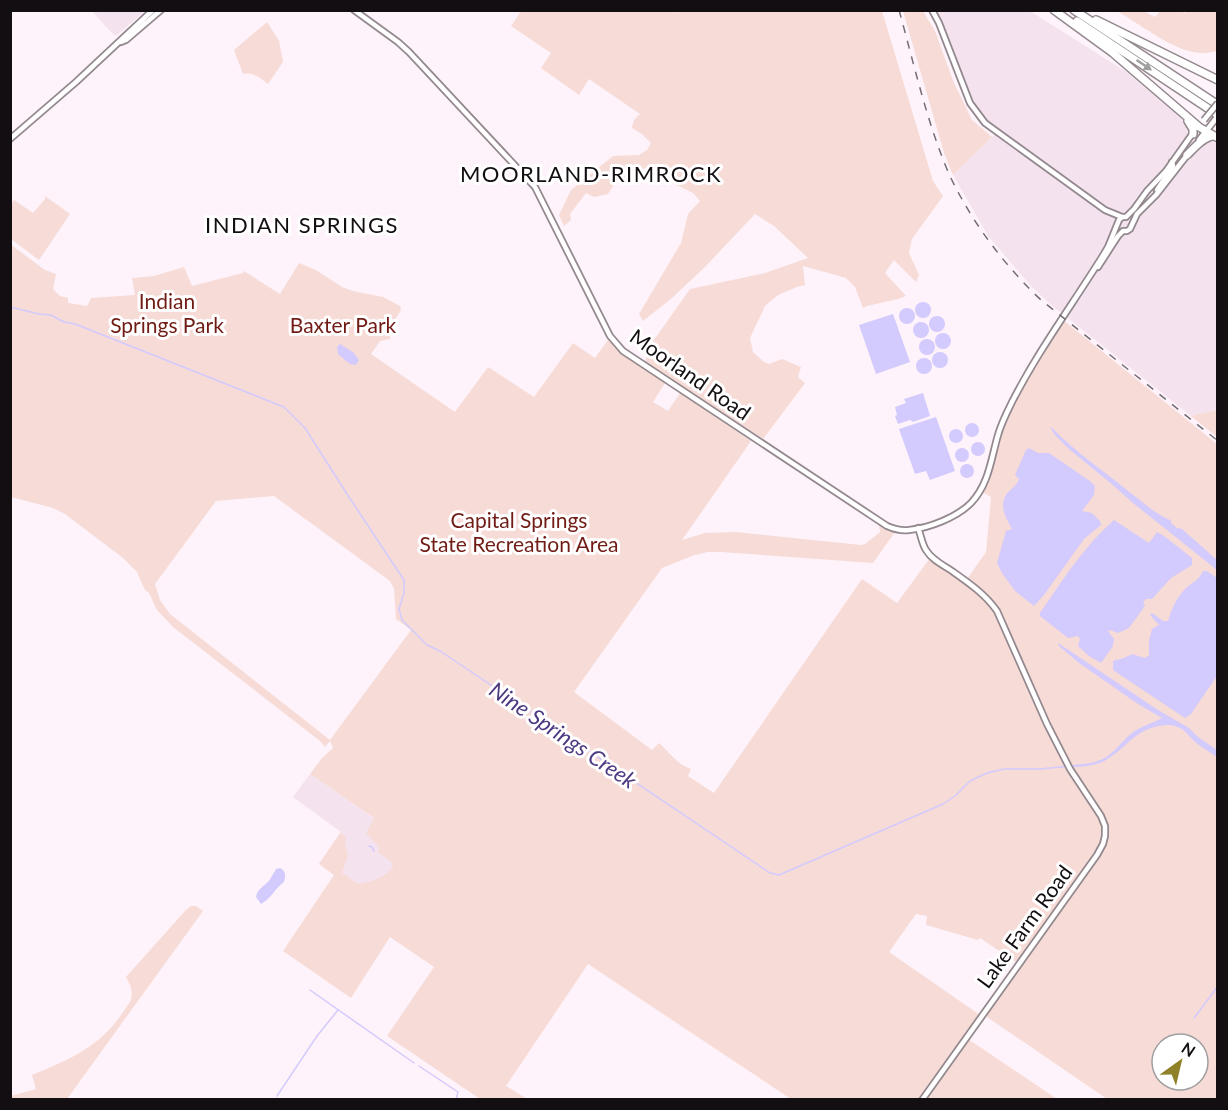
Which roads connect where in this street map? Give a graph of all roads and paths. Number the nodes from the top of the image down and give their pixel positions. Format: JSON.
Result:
{"nodes":[{"id":1,"x":153,"y":10,"type":"edge"},
{"id":2,"x":161,"y":10,"type":"edge"},
{"id":3,"x":354,"y":10,"type":"edge"},
{"id":4,"x":932,"y":10,"type":"edge"},
{"id":5,"x":1054,"y":10,"type":"edge"},
{"id":6,"x":1059,"y":10,"type":"edge"},
{"id":7,"x":1076,"y":10,"type":"edge"},
{"id":8,"x":118,"y":43,"type":"junction"},
{"id":9,"x":1199,"y":70,"type":"junction"},
{"id":10,"x":1218,"y":74,"type":"edge"},
{"id":11,"x":1218,"y":80,"type":"edge"},
{"id":12,"x":1218,"y":104,"type":"edge"},
{"id":13,"x":1183,"y":114,"type":"junction"},
{"id":14,"x":1218,"y":116,"type":"edge"},
{"id":15,"x":1205,"y":128,"type":"junction"},
{"id":16,"x":1193,"y":134,"type":"junction"},
{"id":17,"x":1216,"y":137,"type":"edge"},
{"id":18,"x":10,"y":139,"type":"edge"},
{"id":19,"x":1187,"y":156,"type":"junction"},
{"id":20,"x":1172,"y":162,"type":"junction"},
{"id":21,"x":1153,"y":198,"type":"junction"},
{"id":22,"x":1097,"y":204,"type":"junction"},
{"id":23,"x":1125,"y":217,"type":"junction"},
{"id":24,"x":1117,"y":224,"type":"junction"},
{"id":25,"x":1132,"y":224,"type":"junction"},
{"id":26,"x":1123,"y":231,"type":"junction"},
{"id":27,"x":1090,"y":277,"type":"junction"},
{"id":28,"x":918,"y":528,"type":"junction"},
{"id":29,"x":922,"y":1100,"type":"edge"}],
"edges":[{"from":1,"to":8,"type":"street"},
{"from":2,"to":8,"type":"street"},
{"from":3,"to":28,"type":"street","name":"Moorland Road"},
{"from":4,"to":22,"type":"street"},
{"from":5,"to":13,"type":"highway"},
{"from":6,"to":14,"type":"highway","one_way":true},
{"from":7,"to":9,"type":"highway"},
{"from":7,"to":12,"type":"highway"},
{"from":8,"to":18,"type":"street"},
{"from":9,"to":10,"type":"highway"},
{"from":9,"to":11,"type":"highway"},
{"from":12,"to":15,"type":"street","bridge":true},
{"from":13,"to":15,"type":"highway"},
{"from":13,"to":16,"type":"highway"},
{"from":14,"to":15,"type":"street"},
{"from":15,"to":16,"type":"street"},
{"from":15,"to":17,"type":"highway"},
{"from":15,"to":19,"type":"street"},
{"from":16,"to":20,"type":"street"},
{"from":17,"to":19,"type":"highway"},
{"from":19,"to":21,"type":"street"},
{"from":20,"to":21,"type":"street"},
{"from":20,"to":23,"type":"street"},
{"from":21,"to":25,"type":"street"},
{"from":22,"to":23,"type":"street"},
{"from":22,"to":24,"type":"street"},
{"from":23,"to":24,"type":"street"},
{"from":23,"to":25,"type":"street"},
{"from":24,"to":26,"type":"street"},
{"from":24,"to":27,"type":"street"},
{"from":25,"to":26,"type":"street"},
{"from":26,"to":27,"type":"street"},
{"from":27,"to":28,"type":"street"},
{"from":28,"to":29,"type":"street","name":"Lake Farm Road"}]}
